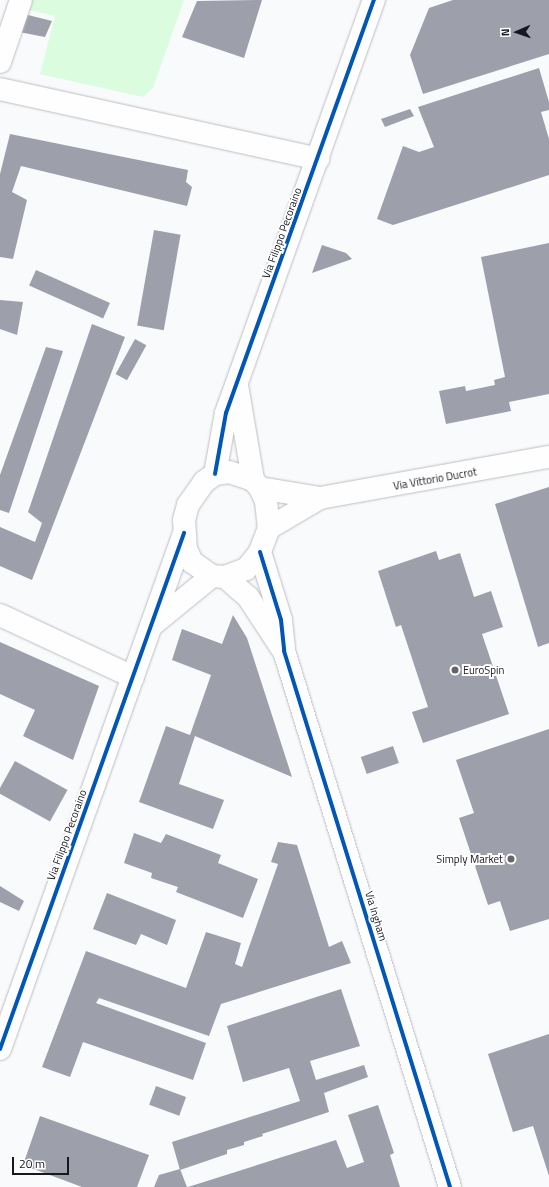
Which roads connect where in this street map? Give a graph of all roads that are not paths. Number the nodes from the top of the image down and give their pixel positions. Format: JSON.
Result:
{"nodes":[{"id":1,"x":374,"y":0,"type":"edge"},
{"id":2,"x":13,"y":6,"type":"edge"},
{"id":3,"x":0,"y":62,"type":"edge"},
{"id":4,"x":0,"y":89,"type":"edge"},
{"id":5,"x":318,"y":160,"type":"junction"},
{"id":6,"x":237,"y":385,"type":"junction"},
{"id":7,"x":549,"y":457,"type":"edge"},
{"id":8,"x":216,"y":474,"type":"junction"},
{"id":9,"x":257,"y":484,"type":"junction"},
{"id":10,"x":320,"y":498,"type":"junction"},
{"id":11,"x":269,"y":528,"type":"junction"},
{"id":12,"x":184,"y":533,"type":"junction"},
{"id":13,"x":260,"y":552,"type":"junction"},
{"id":14,"x":219,"y":577,"type":"junction"},
{"id":15,"x":0,"y":615,"type":"edge"},
{"id":16,"x":150,"y":627,"type":"junction"},
{"id":17,"x":284,"y":651,"type":"junction"},
{"id":18,"x":133,"y":677,"type":"junction"},
{"id":19,"x":0,"y":1049,"type":"edge"},
{"id":20,"x":450,"y":1187,"type":"edge"}],
"edges":[{"from":1,"to":5,"type":"street","name":"Via Filippo Pecoraino"},
{"from":2,"to":3,"type":"street"},
{"from":4,"to":5,"type":"street"},
{"from":5,"to":6,"type":"street","name":"Via Filippo Pecoraino"},
{"from":6,"to":8,"type":"street","name":"Via Filippo Pecoraino"},
{"from":6,"to":9,"type":"street","name":"Via Filippo Pecoraino"},
{"from":7,"to":10,"type":"street","name":"Via Vittorio Ducrot"},
{"from":8,"to":9,"type":"street"},
{"from":8,"to":12,"type":"street"},
{"from":9,"to":10,"type":"street"},
{"from":9,"to":11,"type":"street","name":"Via Filippo Pecoraino"},
{"from":10,"to":11,"type":"street"},
{"from":11,"to":13,"type":"street","name":"Via Filippo Pecoraino"},
{"from":12,"to":14,"type":"street"},
{"from":12,"to":16,"type":"street","name":"Via Filippo Pecoraino"},
{"from":13,"to":14,"type":"street","name":"Via Filippo Pecoraino"},
{"from":13,"to":17,"type":"street"},
{"from":14,"to":16,"type":"street","name":"Via Filippo Pecoraino"},
{"from":14,"to":17,"type":"street"},
{"from":15,"to":18,"type":"street"},
{"from":16,"to":18,"type":"street","name":"Via Filippo Pecoraino"},
{"from":17,"to":20,"type":"street","name":"Via Ingham"},
{"from":18,"to":19,"type":"street","name":"Via Filippo Pecoraino"}]}
